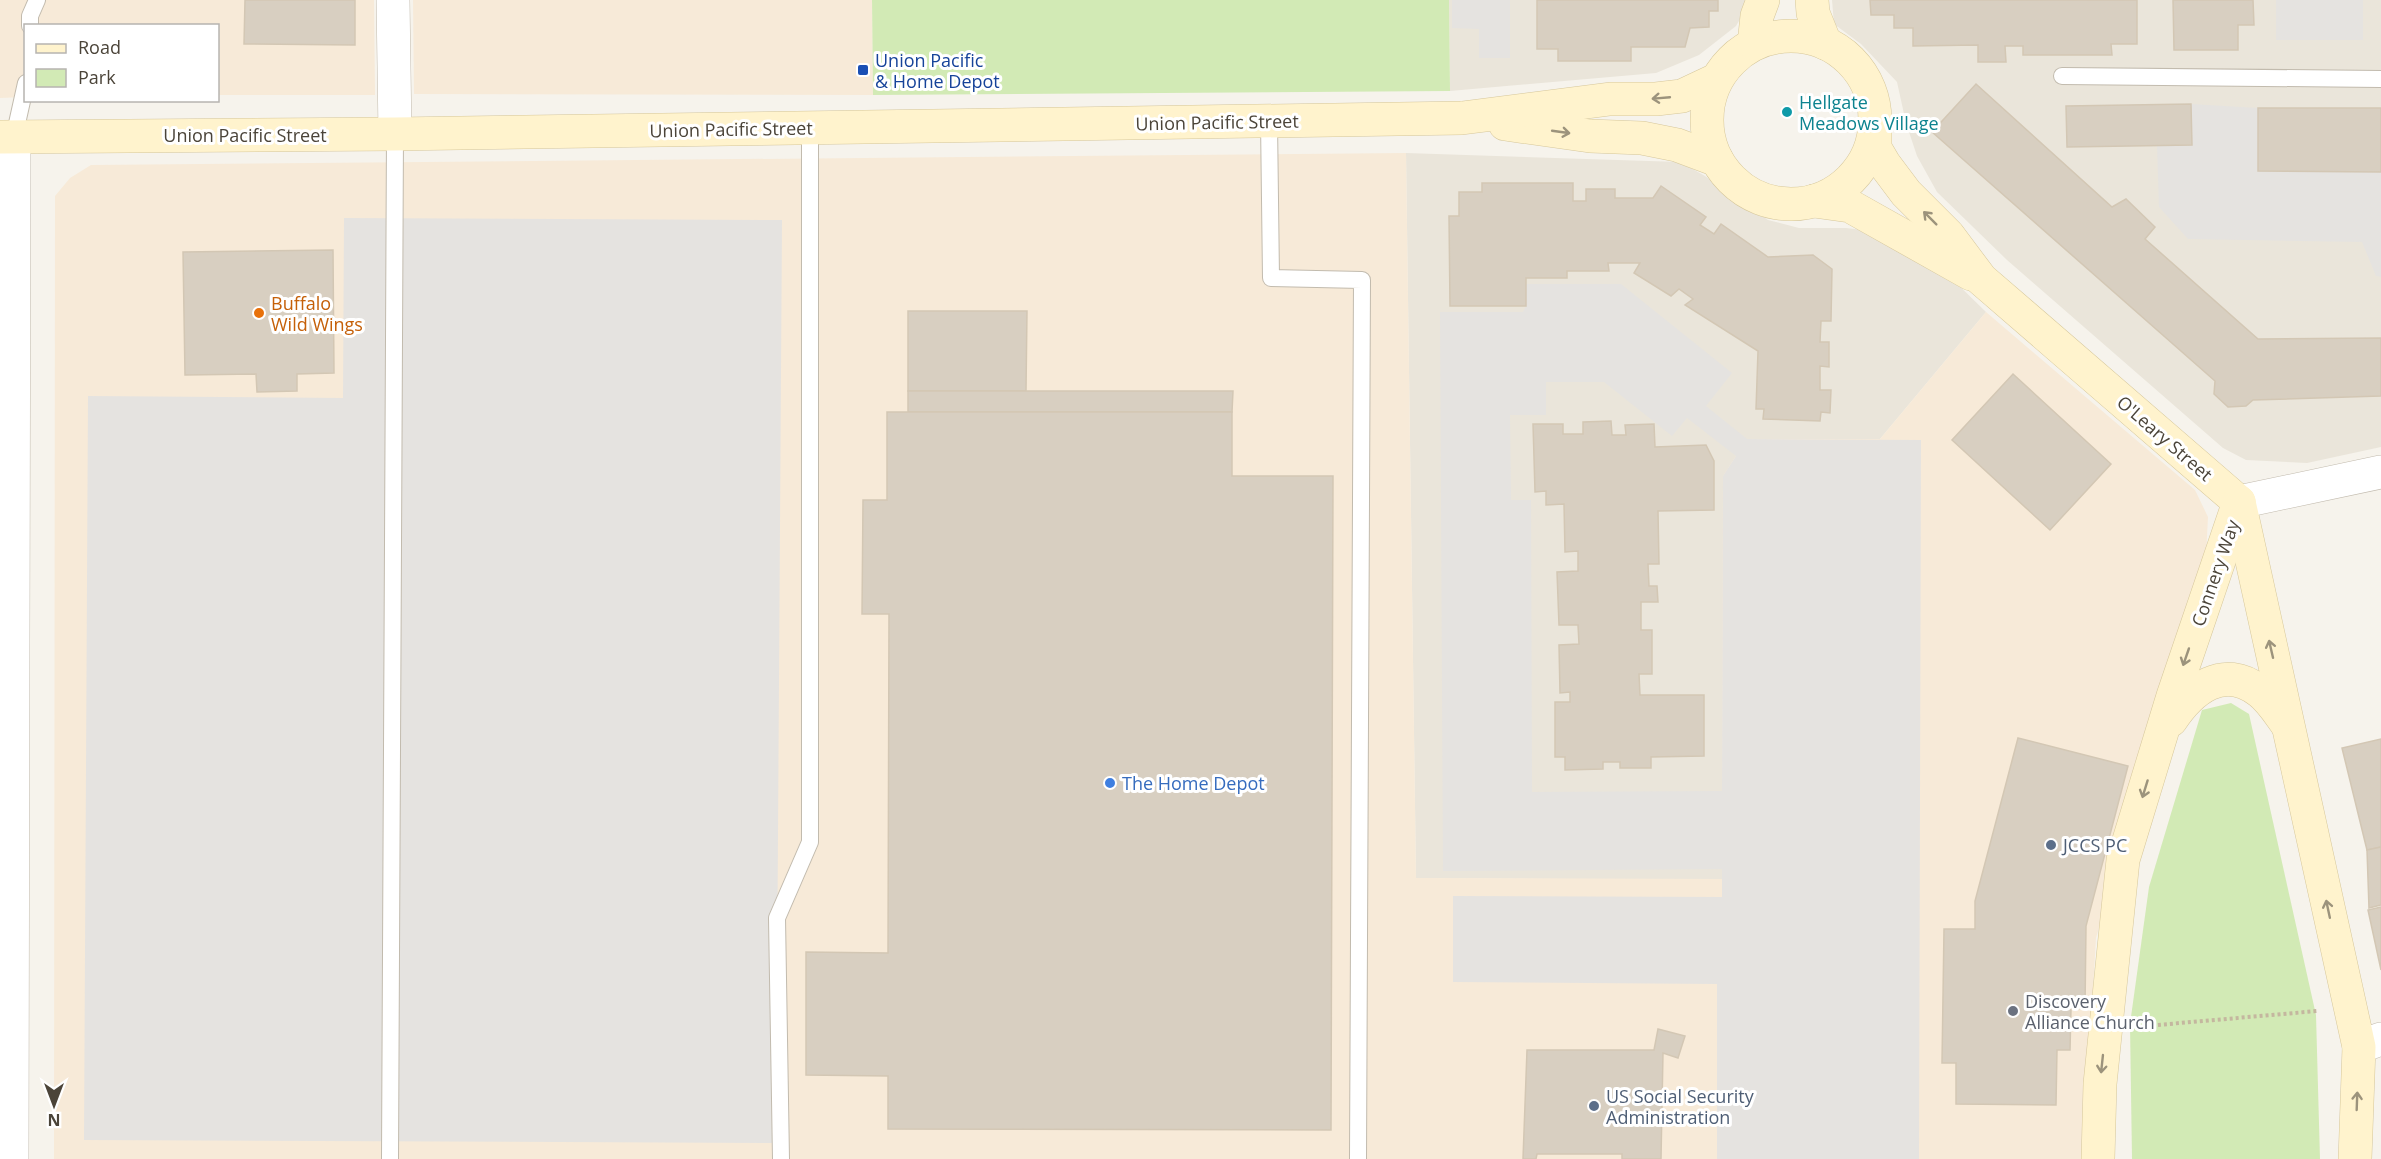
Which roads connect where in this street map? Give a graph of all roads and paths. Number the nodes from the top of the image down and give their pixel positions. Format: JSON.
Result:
{"nodes":[{"id":1,"x":38,"y":0,"type":"edge"},
{"id":2,"x":393,"y":0,"type":"edge"},
{"id":3,"x":1763,"y":0,"type":"edge"},
{"id":4,"x":1812,"y":0,"type":"edge"},
{"id":5,"x":30,"y":24,"type":"edge"},
{"id":6,"x":1825,"y":43,"type":"junction"},
{"id":7,"x":1754,"y":44,"type":"junction"},
{"id":8,"x":2062,"y":76,"type":"dead end"},
{"id":9,"x":2381,"y":79,"type":"edge"},
{"id":10,"x":1716,"y":80,"type":"junction"},
{"id":11,"x":24,"y":89,"type":"edge"},
{"id":12,"x":1462,"y":118,"type":"junction"},
{"id":13,"x":1269,"y":121,"type":"junction"},
{"id":14,"x":810,"y":128,"type":"junction"},
{"id":15,"x":1875,"y":130,"type":"junction"},
{"id":16,"x":395,"y":134,"type":"junction"},
{"id":17,"x":7,"y":137,"type":"edge"},
{"id":18,"x":1717,"y":160,"type":"junction"},
{"id":19,"x":1814,"y":201,"type":"junction"},
{"id":20,"x":1981,"y":279,"type":"junction"},
{"id":21,"x":2381,"y":472,"type":"edge"},
{"id":22,"x":2239,"y":502,"type":"junction"},
{"id":23,"x":2289,"y":727,"type":"junction"},
{"id":24,"x":2162,"y":733,"type":"junction"},
{"id":25,"x":2324,"y":1011,"type":"dead end"},
{"id":26,"x":2146,"y":1026,"type":"dead end"},
{"id":27,"x":2370,"y":1043,"type":"edge"},
{"id":28,"x":12,"y":1159,"type":"edge"},
{"id":29,"x":390,"y":1159,"type":"edge"},
{"id":30,"x":781,"y":1159,"type":"edge"},
{"id":31,"x":1358,"y":1159,"type":"edge"},
{"id":32,"x":2098,"y":1159,"type":"edge"},
{"id":33,"x":2355,"y":1159,"type":"edge"}],
"edges":[{"from":1,"to":5,"type":"lane"},
{"from":2,"to":16,"type":"street"},
{"from":3,"to":7,"type":"street"},
{"from":4,"to":6,"type":"street"},
{"from":6,"to":7,"type":"street"},
{"from":6,"to":15,"type":"street"},
{"from":7,"to":10,"type":"street"},
{"from":8,"to":9,"type":"lane"},
{"from":10,"to":12,"type":"street","name":"Union Pacific Street","one_way":true},
{"from":10,"to":18,"type":"street"},
{"from":11,"to":17,"type":"lane"},
{"from":12,"to":13,"type":"street","name":"Union Pacific Street"},
{"from":12,"to":18,"type":"street","name":"Union Pacific Street","one_way":true},
{"from":13,"to":14,"type":"street","name":"Union Pacific Street"},
{"from":13,"to":31,"type":"lane"},
{"from":14,"to":16,"type":"street","name":"Union Pacific Street"},
{"from":14,"to":30,"type":"lane"},
{"from":15,"to":19,"type":"street"},
{"from":20,"to":15,"type":"street","name":"O'Leary Street","one_way":true},
{"from":16,"to":17,"type":"street","name":"Union Pacific Street"},
{"from":16,"to":29,"type":"lane"},
{"from":17,"to":28,"type":"street"},
{"from":18,"to":19,"type":"street"},
{"from":19,"to":20,"type":"street","name":"O'Leary Street"},
{"from":20,"to":22,"type":"street","name":"O'Leary Street"},
{"from":21,"to":22,"type":"street"},
{"from":23,"to":22,"type":"street","name":"Connery Way","one_way":true},
{"from":22,"to":24,"type":"street","name":"Connery Way","one_way":true},
{"from":23,"to":24,"type":"street"},
{"from":27,"to":23,"type":"street","name":"Connery Way","one_way":true},
{"from":24,"to":32,"type":"street","name":"Connery Way","one_way":true},
{"from":25,"to":26,"type":"path"},
{"from":33,"to":27,"type":"street","name":"Connery Way","one_way":true}]}
